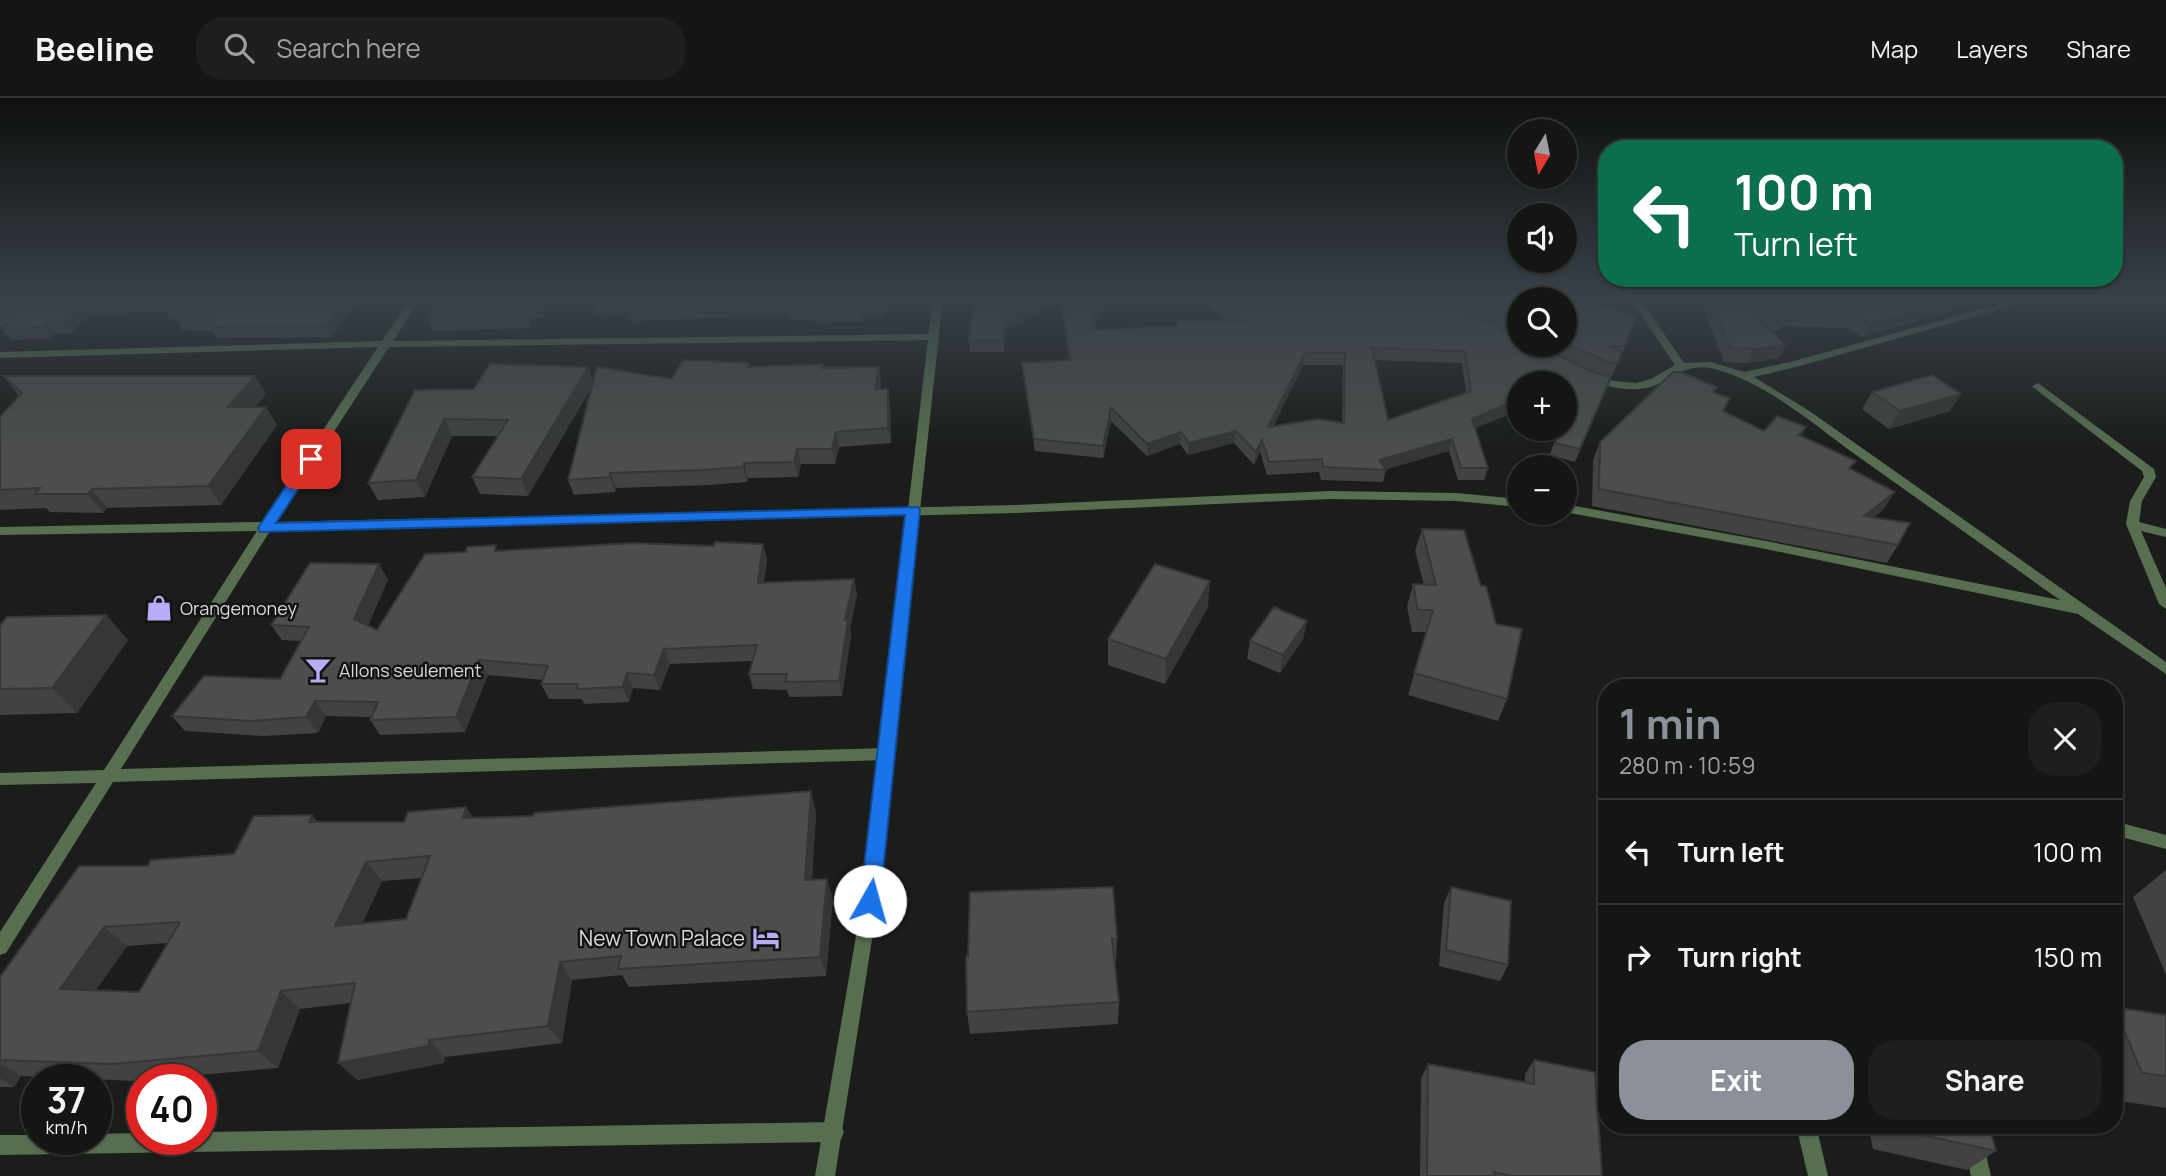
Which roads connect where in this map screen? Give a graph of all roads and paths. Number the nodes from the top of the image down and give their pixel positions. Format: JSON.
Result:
{"nodes":[{"id":1,"x":270,"y":347,"type":"edge"},
{"id":2,"x":384,"y":347,"type":"edge"},
{"id":3,"x":931,"y":347,"type":"edge"},
{"id":4,"x":1668,"y":347,"type":"edge"},
{"id":5,"x":1857,"y":347,"type":"edge"},
{"id":6,"x":0,"y":355,"type":"edge"},
{"id":7,"x":1681,"y":366,"type":"junction"},
{"id":8,"x":1745,"y":374,"type":"junction"},
{"id":9,"x":1585,"y":376,"type":"edge"},
{"id":10,"x":2038,"y":386,"type":"dead end"},
{"id":11,"x":1507,"y":502,"type":"edge"},
{"id":12,"x":913,"y":510,"type":"junction"},
{"id":13,"x":1577,"y":510,"type":"edge"},
{"id":14,"x":2132,"y":524,"type":"junction"},
{"id":15,"x":265,"y":528,"type":"junction"},
{"id":16,"x":0,"y":531,"type":"edge"},
{"id":17,"x":2166,"y":533,"type":"edge"},
{"id":18,"x":2166,"y":604,"type":"edge"},
{"id":19,"x":2083,"y":610,"type":"junction"},
{"id":20,"x":2166,"y":669,"type":"edge"},
{"id":21,"x":888,"y":754,"type":"junction"},
{"id":22,"x":109,"y":778,"type":"junction"},
{"id":23,"x":0,"y":779,"type":"edge"},
{"id":24,"x":2123,"y":830,"type":"edge"},
{"id":25,"x":2166,"y":842,"type":"edge"},
{"id":26,"x":0,"y":947,"type":"edge"},
{"id":27,"x":834,"y":1132,"type":"junction"},
{"id":28,"x":1808,"y":1134,"type":"edge"},
{"id":29,"x":1971,"y":1134,"type":"edge"},
{"id":30,"x":0,"y":1145,"type":"edge"},
{"id":31,"x":825,"y":1176,"type":"edge"},
{"id":32,"x":1818,"y":1176,"type":"edge"},
{"id":33,"x":1981,"y":1176,"type":"edge"}],
"edges":[{"from":1,"to":6,"type":"street"},
{"from":2,"to":15,"type":"street"},
{"from":3,"to":12,"type":"street"},
{"from":4,"to":7,"type":"street"},
{"from":5,"to":8,"type":"street"},
{"from":7,"to":8,"type":"street"},
{"from":7,"to":9,"type":"street"},
{"from":8,"to":19,"type":"street"},
{"from":10,"to":14,"type":"street"},
{"from":11,"to":12,"type":"street"},
{"from":12,"to":15,"type":"street"},
{"from":12,"to":21,"type":"street"},
{"from":13,"to":19,"type":"street"},
{"from":14,"to":17,"type":"street"},
{"from":14,"to":18,"type":"street"},
{"from":15,"to":16,"type":"street"},
{"from":15,"to":22,"type":"street"},
{"from":19,"to":20,"type":"street"},
{"from":21,"to":22,"type":"street"},
{"from":21,"to":27,"type":"street"},
{"from":22,"to":23,"type":"street"},
{"from":22,"to":26,"type":"street"},
{"from":24,"to":25,"type":"street"},
{"from":27,"to":30,"type":"street"},
{"from":27,"to":31,"type":"street"},
{"from":28,"to":32,"type":"street"},
{"from":29,"to":33,"type":"street"}]}
